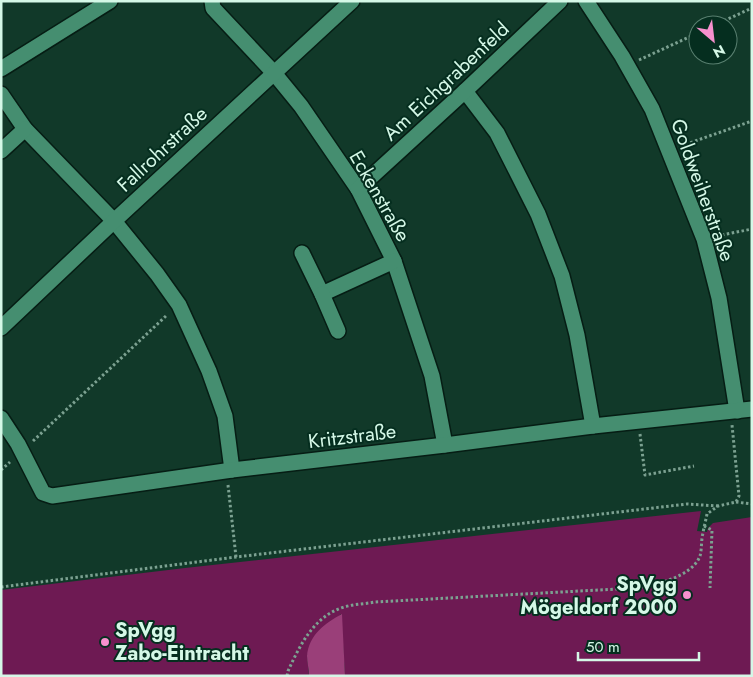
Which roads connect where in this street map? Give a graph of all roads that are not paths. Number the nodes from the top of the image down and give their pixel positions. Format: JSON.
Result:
{"nodes":[{"id":1,"x":110,"y":1,"type":"edge"},
{"id":2,"x":212,"y":1,"type":"edge"},
{"id":3,"x":352,"y":1,"type":"edge"},
{"id":4,"x":560,"y":1,"type":"edge"},
{"id":5,"x":586,"y":1,"type":"edge"},
{"id":6,"x":1,"y":69,"type":"edge"},
{"id":7,"x":274,"y":73,"type":"junction"},
{"id":8,"x":465,"y":91,"type":"junction"},
{"id":9,"x":1,"y":94,"type":"edge"},
{"id":10,"x":25,"y":129,"type":"junction"},
{"id":11,"x":1,"y":151,"type":"edge"},
{"id":12,"x":358,"y":189,"type":"junction"},
{"id":13,"x":114,"y":221,"type":"junction"},
{"id":14,"x":302,"y":254,"type":"dead end"},
{"id":15,"x":394,"y":261,"type":"junction"},
{"id":16,"x":322,"y":294,"type":"junction"},
{"id":17,"x":1,"y":328,"type":"edge"},
{"id":18,"x":338,"y":331,"type":"dead end"},
{"id":19,"x":744,"y":410,"type":"edge"},
{"id":20,"x":1,"y":418,"type":"edge"},
{"id":21,"x":593,"y":426,"type":"junction"},
{"id":22,"x":445,"y":445,"type":"junction"},
{"id":23,"x":232,"y":470,"type":"junction"}],
"edges":[{"from":1,"to":6,"type":"street"},
{"from":2,"to":7,"type":"street","name":"Eckenstraße"},
{"from":3,"to":7,"type":"street","name":"Fallrohrstraße"},
{"from":4,"to":8,"type":"street","name":"Am Eichgrabenfeld"},
{"from":5,"to":19,"type":"street","name":"Goldweiherstraße"},
{"from":7,"to":12,"type":"street","name":"Eckenstraße"},
{"from":7,"to":13,"type":"street","name":"Fallrohrstraße"},
{"from":8,"to":12,"type":"street","name":"Am Eichgrabenfeld"},
{"from":8,"to":21,"type":"street"},
{"from":9,"to":10,"type":"street"},
{"from":10,"to":11,"type":"street"},
{"from":10,"to":13,"type":"street"},
{"from":12,"to":15,"type":"street","name":"Eckenstraße"},
{"from":13,"to":17,"type":"street","name":"Fallrohrstraße"},
{"from":13,"to":23,"type":"street"},
{"from":14,"to":16,"type":"street"},
{"from":15,"to":16,"type":"street"},
{"from":15,"to":22,"type":"street","name":"Eckenstraße"},
{"from":16,"to":18,"type":"street"},
{"from":19,"to":21,"type":"street","name":"Kritzstraße"},
{"from":20,"to":23,"type":"street","name":"Kritzstraße"},
{"from":21,"to":22,"type":"street","name":"Kritzstraße"},
{"from":22,"to":23,"type":"street","name":"Kritzstraße"}]}
